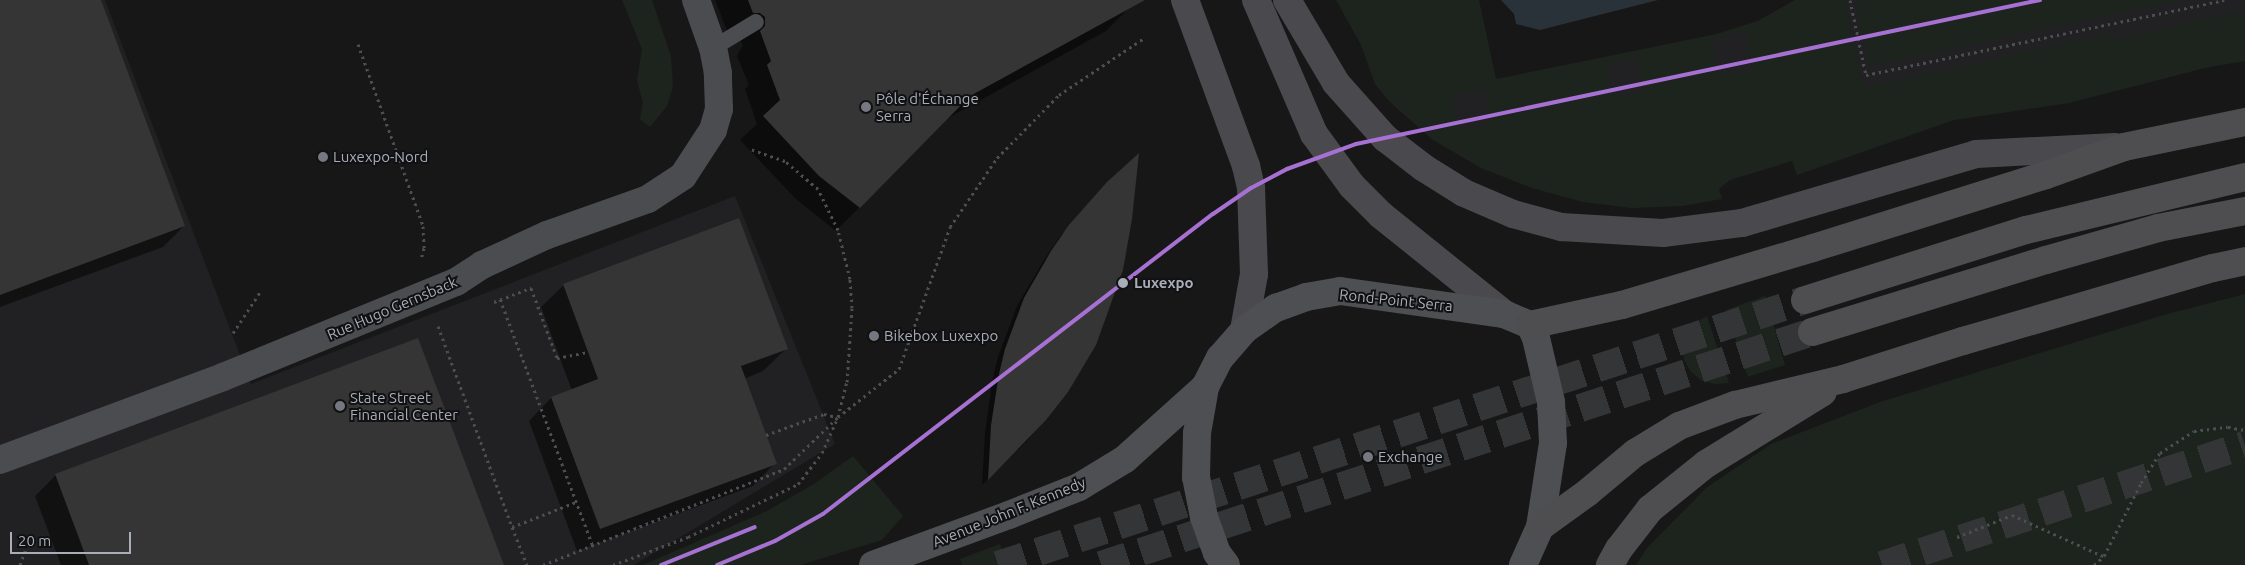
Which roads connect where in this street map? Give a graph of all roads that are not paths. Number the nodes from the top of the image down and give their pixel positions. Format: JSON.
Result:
{"nodes":[{"id":1,"x":696,"y":0,"type":"edge"},
{"id":2,"x":1185,"y":0,"type":"edge"},
{"id":3,"x":1256,"y":0,"type":"edge"},
{"id":4,"x":1287,"y":0,"type":"edge"},
{"id":5,"x":756,"y":22,"type":"dead end"},
{"id":6,"x":713,"y":48,"type":"junction"},
{"id":7,"x":2245,"y":122,"type":"edge"},
{"id":8,"x":2124,"y":147,"type":"junction"},
{"id":9,"x":2245,"y":177,"type":"edge"},
{"id":10,"x":2245,"y":211,"type":"edge"},
{"id":11,"x":2245,"y":261,"type":"edge"},
{"id":12,"x":1805,"y":300,"type":"tunnel mouth"},
{"id":13,"x":1504,"y":314,"type":"junction"},
{"id":14,"x":1530,"y":325,"type":"junction"},
{"id":15,"x":1244,"y":330,"type":"junction"},
{"id":16,"x":1812,"y":332,"type":"tunnel mouth"},
{"id":17,"x":1843,"y":379,"type":"junction"},
{"id":18,"x":1205,"y":387,"type":"junction"},
{"id":19,"x":0,"y":460,"type":"edge"},
{"id":20,"x":1540,"y":527,"type":"junction"},
{"id":21,"x":873,"y":565,"type":"edge"},
{"id":22,"x":1226,"y":565,"type":"edge"},
{"id":23,"x":1523,"y":565,"type":"edge"},
{"id":24,"x":1610,"y":565,"type":"edge"}],
"edges":[{"from":1,"to":6,"type":"street","name":"Rue Hugo Gernsback"},
{"from":2,"to":15,"type":"main road"},
{"from":3,"to":13,"type":"main road"},
{"from":4,"to":8,"type":"main road"},
{"from":5,"to":6,"type":"lane"},
{"from":6,"to":19,"type":"street","name":"Rue Hugo Gernsback"},
{"from":7,"to":8,"type":"highway"},
{"from":8,"to":14,"type":"highway"},
{"from":9,"to":12,"type":"highway"},
{"from":10,"to":16,"type":"highway"},
{"from":11,"to":17,"type":"highway"},
{"from":13,"to":14,"type":"main road","name":"Rond-Point Serra"},
{"from":13,"to":15,"type":"main road","name":"Rond-Point Serra"},
{"from":14,"to":20,"type":"main road"},
{"from":15,"to":18,"type":"main road","name":"Rond-Point Serra"},
{"from":17,"to":20,"type":"highway"},
{"from":17,"to":24,"type":"highway"},
{"from":18,"to":21,"type":"main road","name":"Avenue John F. Kennedy"},
{"from":18,"to":22,"type":"main road","name":"Rond-Point Serra"},
{"from":20,"to":23,"type":"main road"}]}
